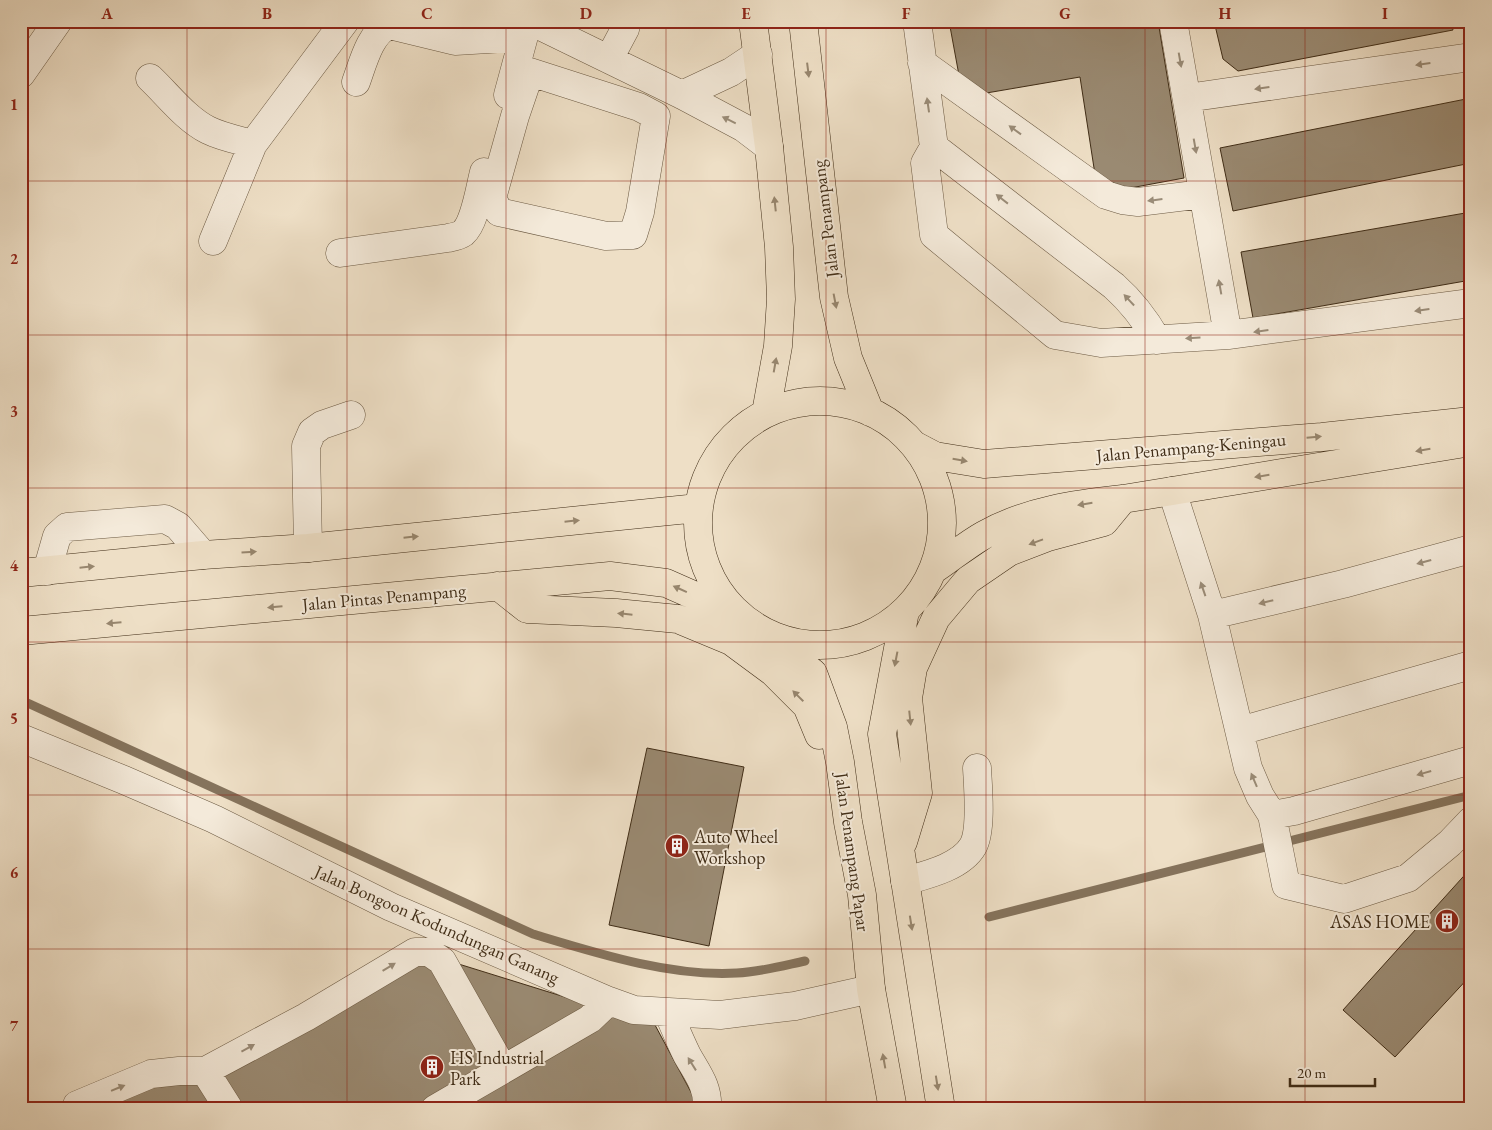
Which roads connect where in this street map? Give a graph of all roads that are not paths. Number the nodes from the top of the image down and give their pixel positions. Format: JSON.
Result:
{"nodes":[{"id":1,"x":58,"y":21,"type":"edge"},
{"id":2,"x":345,"y":21,"type":"edge"},
{"id":3,"x":627,"y":21,"type":"edge"},
{"id":4,"x":753,"y":21,"type":"edge"},
{"id":5,"x":803,"y":21,"type":"edge"},
{"id":6,"x":918,"y":21,"type":"edge"},
{"id":7,"x":1173,"y":21,"type":"edge"},
{"id":8,"x":527,"y":27,"type":"edge"},
{"id":9,"x":758,"y":54,"type":"junction"},
{"id":10,"x":1471,"y":57,"type":"edge"},
{"id":11,"x":609,"y":59,"type":"junction"},
{"id":12,"x":922,"y":63,"type":"junction"},
{"id":13,"x":21,"y":74,"type":"edge"},
{"id":14,"x":150,"y":78,"type":"dead end"},
{"id":15,"x":356,"y":82,"type":"dead end"},
{"id":16,"x":676,"y":91,"type":"junction"},
{"id":17,"x":1187,"y":98,"type":"junction"},
{"id":18,"x":656,"y":116,"type":"junction"},
{"id":19,"x":253,"y":144,"type":"junction"},
{"id":20,"x":769,"y":147,"type":"junction"},
{"id":21,"x":934,"y":147,"type":"junction"},
{"id":22,"x":1203,"y":194,"type":"junction"},
{"id":23,"x":213,"y":241,"type":"dead end"},
{"id":24,"x":340,"y":253,"type":"dead end"},
{"id":25,"x":1471,"y":303,"type":"edge"},
{"id":26,"x":1228,"y":336,"type":"junction"},
{"id":27,"x":1157,"y":340,"type":"junction"},
{"id":28,"x":870,"y":412,"type":"junction"},
{"id":29,"x":766,"y":414,"type":"junction"},
{"id":30,"x":351,"y":415,"type":"dead end"},
{"id":31,"x":1466,"y":425,"type":"edge"},
{"id":32,"x":914,"y":445,"type":"junction"},
{"id":33,"x":1172,"y":491,"type":"junction"},
{"id":34,"x":1123,"y":499,"type":"junction"},
{"id":35,"x":698,"y":508,"type":"junction"},
{"id":36,"x":308,"y":548,"type":"junction"},
{"id":37,"x":1471,"y":549,"type":"edge"},
{"id":38,"x":204,"y":555,"type":"junction"},
{"id":39,"x":933,"y":570,"type":"junction"},
{"id":40,"x":34,"y":572,"type":"edge"},
{"id":41,"x":498,"y":586,"type":"junction"},
{"id":42,"x":905,"y":611,"type":"junction"},
{"id":43,"x":1212,"y":616,"type":"junction"},
{"id":44,"x":747,"y":621,"type":"junction"},
{"id":45,"x":21,"y":631,"type":"edge"},
{"id":46,"x":1471,"y":665,"type":"edge"},
{"id":47,"x":1240,"y":731,"type":"junction"},
{"id":48,"x":21,"y":738,"type":"edge"},
{"id":49,"x":1471,"y":760,"type":"edge"},
{"id":50,"x":977,"y":768,"type":"dead end"},
{"id":51,"x":1272,"y":815,"type":"junction"},
{"id":52,"x":1471,"y":821,"type":"edge"},
{"id":53,"x":848,"y":822,"type":"junction"},
{"id":54,"x":901,"y":850,"type":"junction"},
{"id":55,"x":905,"y":881,"type":"junction"},
{"id":56,"x":871,"y":989,"type":"junction"},
{"id":57,"x":609,"y":1002,"type":"junction"},
{"id":58,"x":668,"y":1012,"type":"junction"},
{"id":59,"x":503,"y":1069,"type":"junction"},
{"id":60,"x":205,"y":1072,"type":"junction"},
{"id":61,"x":76,"y":1109,"type":"edge"},
{"id":62,"x":228,"y":1109,"type":"edge"},
{"id":63,"x":435,"y":1109,"type":"edge"},
{"id":64,"x":708,"y":1109,"type":"edge"},
{"id":65,"x":893,"y":1109,"type":"edge"},
{"id":66,"x":941,"y":1109,"type":"edge"}],
"edges":[{"from":1,"to":13,"type":"street"},
{"from":2,"to":19,"type":"street"},
{"from":3,"to":11,"type":"street"},
{"from":4,"to":9,"type":"main road"},
{"from":5,"to":28,"type":"main road","name":"Jalan Penampang","one_way":true},
{"from":6,"to":12,"type":"street"},
{"from":7,"to":17,"type":"street","one_way":true},
{"from":8,"to":11,"type":"street"},
{"from":8,"to":15,"type":"street"},
{"from":8,"to":24,"type":"street"},
{"from":9,"to":16,"type":"street"},
{"from":9,"to":20,"type":"main road"},
{"from":10,"to":17,"type":"street","one_way":true},
{"from":11,"to":16,"type":"street"},
{"from":21,"to":12,"type":"street","one_way":true},
{"from":22,"to":12,"type":"street","one_way":true},
{"from":14,"to":19,"type":"street"},
{"from":16,"to":18,"type":"street"},
{"from":20,"to":16,"type":"street","one_way":true},
{"from":17,"to":22,"type":"street","one_way":true},
{"from":18,"to":18,"type":"street"},
{"from":19,"to":23,"type":"street"},
{"from":29,"to":20,"type":"main road","one_way":true},
{"from":27,"to":21,"type":"street","one_way":true},
{"from":21,"to":27,"type":"street"},
{"from":26,"to":22,"type":"street","one_way":true},
{"from":25,"to":26,"type":"street","one_way":true},
{"from":26,"to":27,"type":"street","one_way":true},
{"from":28,"to":29,"type":"main road"},
{"from":28,"to":32,"type":"main road"},
{"from":29,"to":35,"type":"main road"},
{"from":30,"to":36,"type":"street"},
{"from":32,"to":31,"type":"main road","name":"Jalan Penampang-Keningau","one_way":true},
{"from":31,"to":33,"type":"main road","name":"Jalan Penampang-Keningau","one_way":true},
{"from":32,"to":39,"type":"main road"},
{"from":33,"to":34,"type":"main road","name":"Jalan Penampang-Keningau"},
{"from":43,"to":33,"type":"street","one_way":true},
{"from":34,"to":39,"type":"main road","name":"Jalan Penampang-Keningau","one_way":true},
{"from":34,"to":54,"type":"main road","one_way":true},
{"from":36,"to":35,"type":"main road","one_way":true},
{"from":35,"to":44,"type":"main road"},
{"from":38,"to":36,"type":"main road","one_way":true},
{"from":37,"to":43,"type":"street","one_way":true},
{"from":40,"to":38,"type":"main road","one_way":true},
{"from":38,"to":40,"type":"street"},
{"from":39,"to":42,"type":"main road"},
{"from":44,"to":41,"type":"main road","name":"Jalan Pintas Penampang","one_way":true},
{"from":41,"to":45,"type":"main road","name":"Jalan Pintas Penampang","one_way":true},
{"from":53,"to":41,"type":"main road","one_way":true},
{"from":42,"to":44,"type":"main road"},
{"from":42,"to":54,"type":"main road","one_way":true},
{"from":43,"to":47,"type":"street"},
{"from":44,"to":53,"type":"main road","name":"Jalan Penampang Papar"},
{"from":46,"to":47,"type":"street"},
{"from":51,"to":47,"type":"street","one_way":true},
{"from":48,"to":57,"type":"street","name":"Jalan Bongoon Kodundungan Ganang"},
{"from":49,"to":51,"type":"street","one_way":true},
{"from":50,"to":55,"type":"street"},
{"from":51,"to":52,"type":"street"},
{"from":53,"to":56,"type":"main road","name":"Jalan Penampang Papar"},
{"from":54,"to":55,"type":"main road"},
{"from":55,"to":66,"type":"main road","one_way":true},
{"from":56,"to":58,"type":"street","name":"Jalan Bongoon Kodundungan Ganang"},
{"from":65,"to":56,"type":"main road","name":"Jalan Penampang Papar","one_way":true},
{"from":57,"to":58,"type":"street","name":"Jalan Bongoon Kodundungan Ganang"},
{"from":57,"to":59,"type":"street"},
{"from":64,"to":58,"type":"street","one_way":true},
{"from":60,"to":59,"type":"street","one_way":true},
{"from":59,"to":63,"type":"street"},
{"from":61,"to":60,"type":"street","one_way":true},
{"from":60,"to":62,"type":"street"}]}
